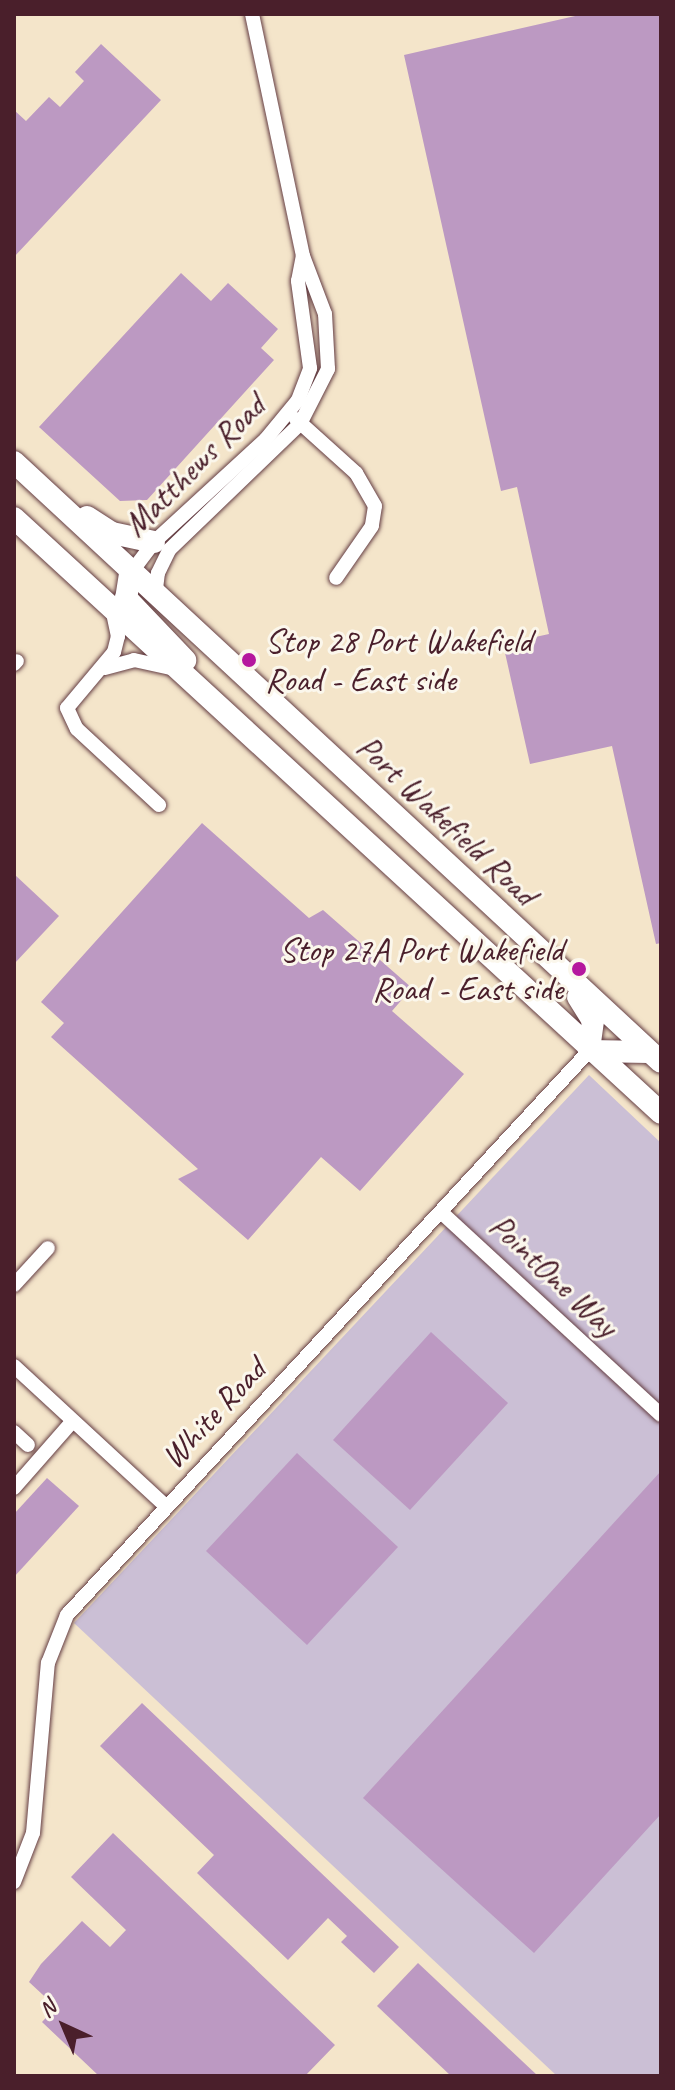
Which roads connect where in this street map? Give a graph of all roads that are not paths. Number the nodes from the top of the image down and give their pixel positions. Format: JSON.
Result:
{"nodes":[{"id":1,"x":252,"y":14,"type":"edge"},
{"id":2,"x":295,"y":418,"type":"junction"},
{"id":3,"x":14,"y":462,"type":"edge"},
{"id":4,"x":48,"y":493,"type":"junction"},
{"id":5,"x":14,"y":518,"type":"edge"},
{"id":6,"x":154,"y":542,"type":"junction"},
{"id":7,"x":130,"y":574,"type":"junction"},
{"id":8,"x":336,"y":578,"type":"dead end"},
{"id":9,"x":155,"y":598,"type":"junction"},
{"id":10,"x":113,"y":613,"type":"junction"},
{"id":11,"x":104,"y":668,"type":"junction"},
{"id":12,"x":175,"y":669,"type":"junction"},
{"id":13,"x":197,"y":689,"type":"junction"},
{"id":14,"x":159,"y":805,"type":"dead end"},
{"id":15,"x":568,"y":978,"type":"junction"},
{"id":16,"x":589,"y":1051,"type":"junction"},
{"id":17,"x":655,"y":1057,"type":"edge"},
{"id":18,"x":661,"y":1113,"type":"edge"},
{"id":19,"x":441,"y":1212,"type":"junction"},
{"id":20,"x":48,"y":1248,"type":"dead end"},
{"id":21,"x":14,"y":1285,"type":"edge"},
{"id":22,"x":14,"y":1366,"type":"edge"},
{"id":23,"x":661,"y":1415,"type":"edge"},
{"id":24,"x":71,"y":1423,"type":"junction"},
{"id":25,"x":14,"y":1432,"type":"edge"},
{"id":26,"x":28,"y":1445,"type":"dead end"},
{"id":27,"x":14,"y":1488,"type":"edge"},
{"id":28,"x":167,"y":1507,"type":"junction"},
{"id":29,"x":14,"y":1882,"type":"edge"}],
"edges":[{"from":1,"to":2,"type":"street","name":"Matthews Road"},
{"from":2,"to":6,"type":"street","name":"Matthews Road"},
{"from":2,"to":8,"type":"street"},
{"from":2,"to":9,"type":"street","name":"Matthews Road"},
{"from":3,"to":4,"type":"highway","name":"Port Wakefield Road"},
{"from":4,"to":6,"type":"highway"},
{"from":4,"to":7,"type":"highway","name":"Port Wakefield Road"},
{"from":5,"to":10,"type":"highway"},
{"from":6,"to":7,"type":"street","name":"Matthews Road"},
{"from":7,"to":9,"type":"highway","name":"Port Wakefield Road"},
{"from":7,"to":13,"type":"highway"},
{"from":9,"to":15,"type":"highway","name":"Port Wakefield Road"},
{"from":10,"to":11,"type":"street"},
{"from":10,"to":12,"type":"highway"},
{"from":11,"to":12,"type":"street"},
{"from":11,"to":14,"type":"street"},
{"from":12,"to":13,"type":"highway"},
{"from":13,"to":16,"type":"highway"},
{"from":15,"to":16,"type":"highway"},
{"from":15,"to":17,"type":"highway","name":"Port Wakefield Road"},
{"from":16,"to":17,"type":"highway"},
{"from":16,"to":18,"type":"highway"},
{"from":16,"to":19,"type":"street","name":"White Road"},
{"from":19,"to":23,"type":"street","name":"PointOne Way"},
{"from":19,"to":28,"type":"street","name":"White Road"},
{"from":20,"to":21,"type":"street"},
{"from":22,"to":24,"type":"street"},
{"from":24,"to":27,"type":"street"},
{"from":24,"to":28,"type":"street"},
{"from":25,"to":26,"type":"street"},
{"from":28,"to":29,"type":"street","name":"White Road"}]}
